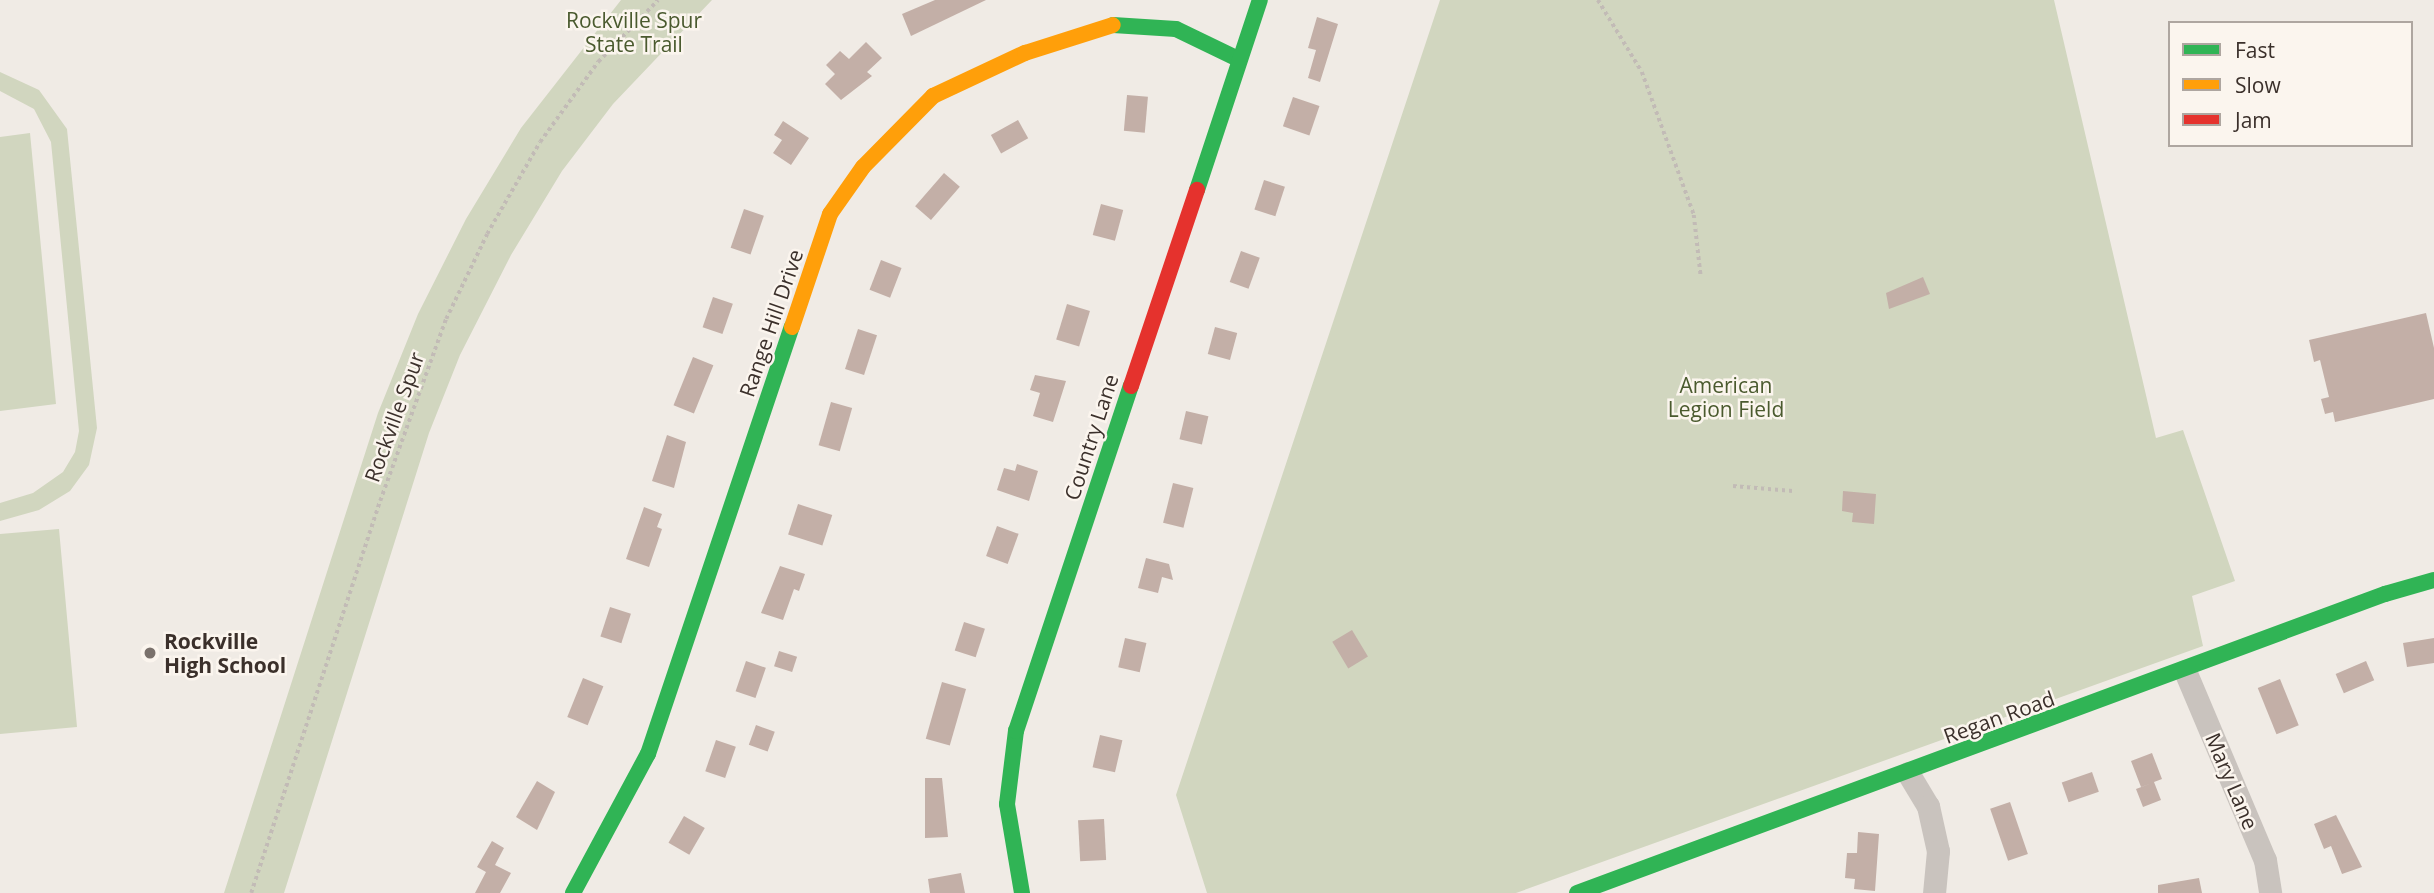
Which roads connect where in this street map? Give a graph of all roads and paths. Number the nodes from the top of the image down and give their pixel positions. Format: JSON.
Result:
{"nodes":[{"id":1,"x":658,"y":0,"type":"edge"},
{"id":2,"x":1260,"y":0,"type":"edge"},
{"id":3,"x":1598,"y":0,"type":"edge"},
{"id":4,"x":1238,"y":60,"type":"junction"},
{"id":5,"x":1701,"y":277,"type":"dead end"},
{"id":6,"x":1733,"y":486,"type":"dead end"},
{"id":7,"x":1793,"y":491,"type":"dead end"},
{"id":8,"x":2434,"y":580,"type":"edge"},
{"id":9,"x":2185,"y":671,"type":"junction"},
{"id":10,"x":1908,"y":773,"type":"junction"},
{"id":11,"x":251,"y":893,"type":"edge"},
{"id":12,"x":573,"y":893,"type":"edge"},
{"id":13,"x":1023,"y":893,"type":"edge"},
{"id":14,"x":1577,"y":893,"type":"edge"},
{"id":15,"x":1934,"y":893,"type":"edge"},
{"id":16,"x":2270,"y":893,"type":"edge"}],
"edges":[{"from":1,"to":11,"type":"path","name":"Rockville Spur"},
{"from":2,"to":4,"type":"street","name":"Country Lane"},
{"from":3,"to":5,"type":"path"},
{"from":4,"to":12,"type":"street","name":"Range Hill Drive"},
{"from":4,"to":13,"type":"street","name":"Country Lane"},
{"from":6,"to":7,"type":"path"},
{"from":8,"to":9,"type":"street","name":"Regan Road"},
{"from":9,"to":10,"type":"street","name":"Regan Road"},
{"from":9,"to":16,"type":"street","name":"Mary Lane"},
{"from":10,"to":14,"type":"street","name":"Regan Road"},
{"from":10,"to":15,"type":"street"}]}
